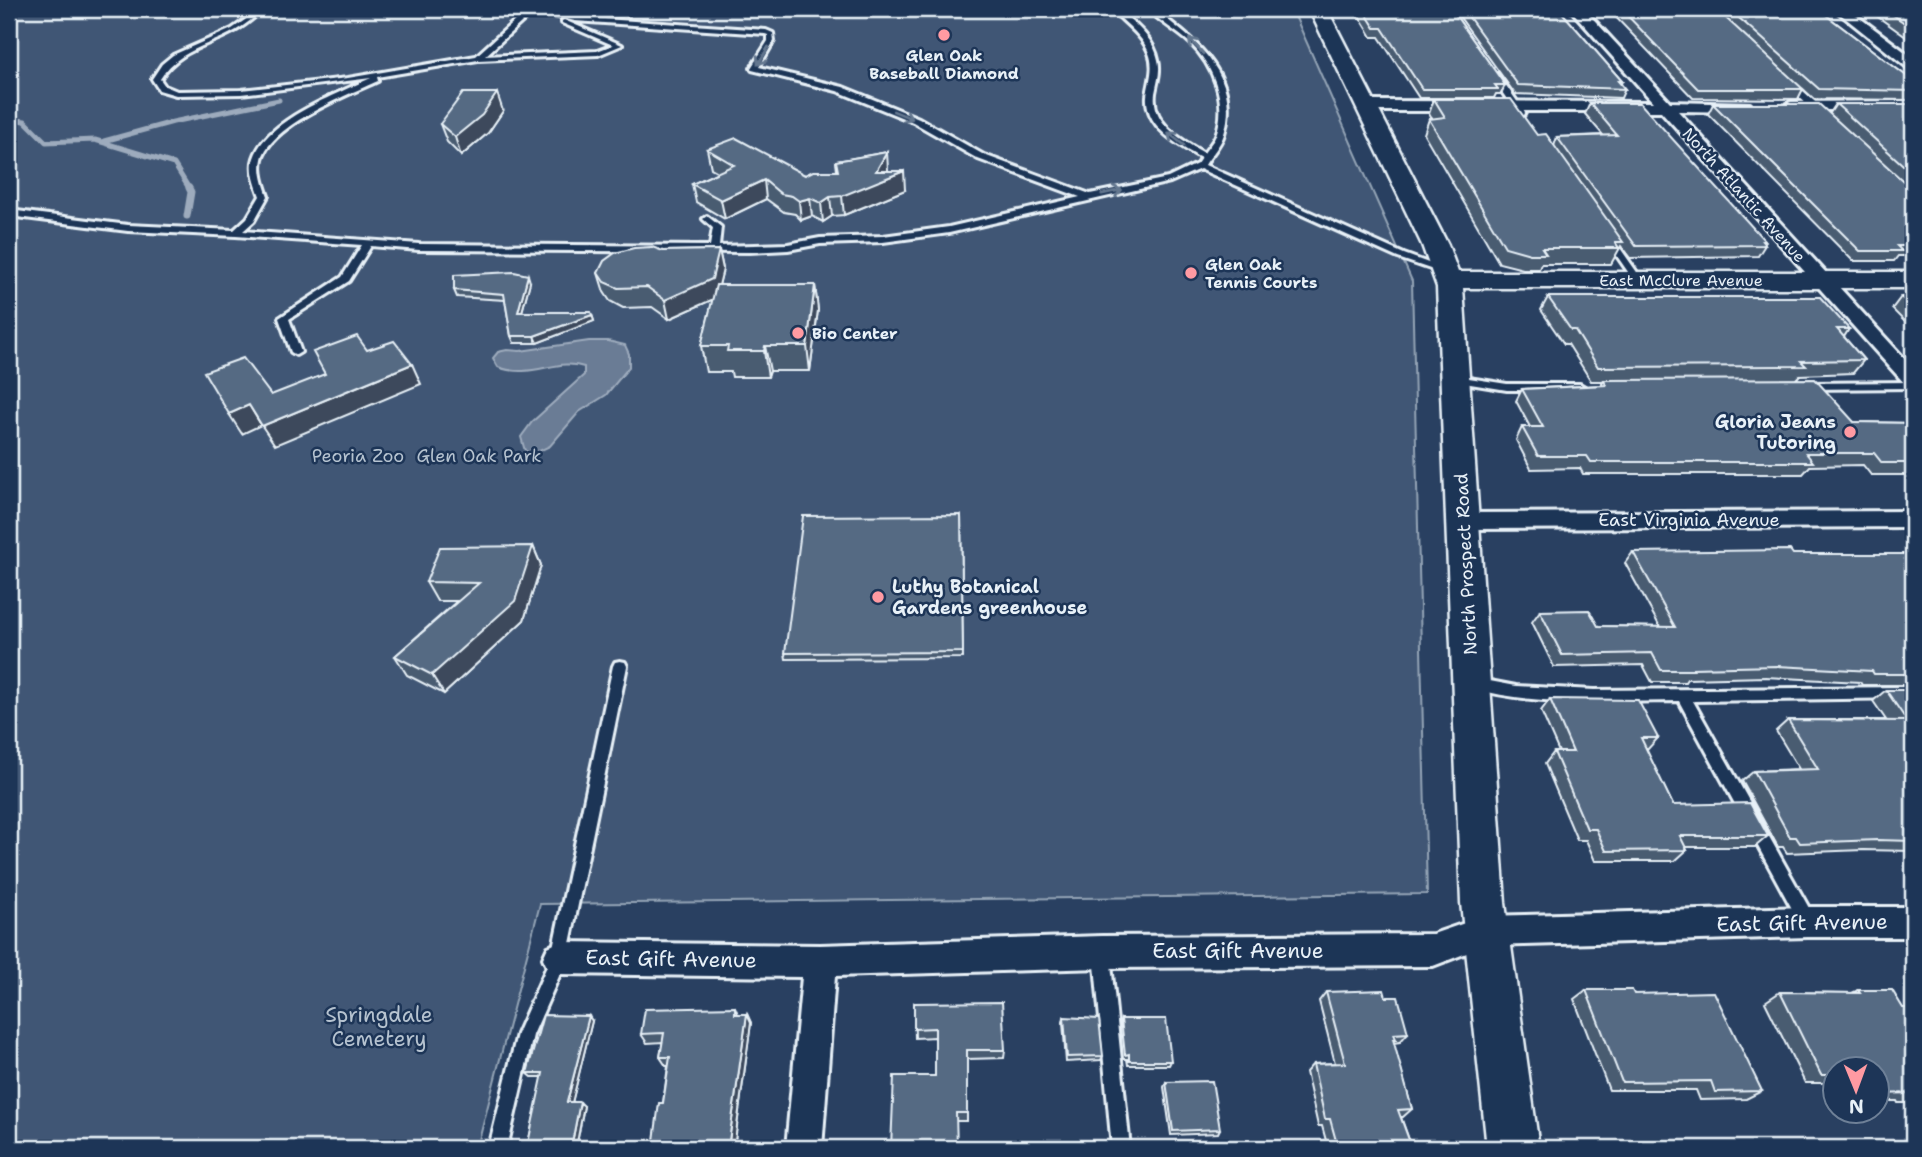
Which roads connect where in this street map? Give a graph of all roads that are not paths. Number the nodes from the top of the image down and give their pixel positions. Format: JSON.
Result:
{"nodes":[{"id":1,"x":259,"y":9,"type":"edge"},
{"id":2,"x":533,"y":9,"type":"edge"},
{"id":3,"x":598,"y":9,"type":"edge"},
{"id":4,"x":1114,"y":9,"type":"edge"},
{"id":5,"x":1150,"y":9,"type":"edge"},
{"id":6,"x":1318,"y":9,"type":"edge"},
{"id":7,"x":1577,"y":9,"type":"edge"},
{"id":8,"x":1840,"y":9,"type":"edge"},
{"id":9,"x":626,"y":23,"type":"junction"},
{"id":10,"x":478,"y":58,"type":"junction"},
{"id":11,"x":1486,"y":63,"type":"edge"},
{"id":12,"x":1913,"y":65,"type":"edge"},
{"id":13,"x":385,"y":74,"type":"junction"},
{"id":14,"x":1786,"y":80,"type":"edge"},
{"id":15,"x":1913,"y":106,"type":"edge"},
{"id":16,"x":1366,"y":107,"type":"junction"},
{"id":17,"x":1664,"y":107,"type":"junction"},
{"id":18,"x":1821,"y":111,"type":"junction"},
{"id":19,"x":1521,"y":112,"type":"junction"},
{"id":20,"x":1203,"y":162,"type":"junction"},
{"id":21,"x":1089,"y":197,"type":"junction"},
{"id":22,"x":9,"y":213,"type":"edge"},
{"id":23,"x":707,"y":219,"type":"dead end"},
{"id":24,"x":1602,"y":229,"type":"edge"},
{"id":25,"x":236,"y":233,"type":"junction"},
{"id":26,"x":368,"y":243,"type":"junction"},
{"id":27,"x":714,"y":249,"type":"junction"},
{"id":28,"x":1447,"y":276,"type":"junction"},
{"id":29,"x":1638,"y":279,"type":"junction"},
{"id":30,"x":1822,"y":280,"type":"junction"},
{"id":31,"x":1913,"y":280,"type":"edge"},
{"id":32,"x":296,"y":352,"type":"dead end"},
{"id":33,"x":1456,"y":379,"type":"junction"},
{"id":34,"x":1913,"y":380,"type":"edge"},
{"id":35,"x":1796,"y":386,"type":"edge"},
{"id":36,"x":1913,"y":386,"type":"edge"},
{"id":37,"x":1595,"y":387,"type":"edge"},
{"id":38,"x":1913,"y":519,"type":"edge"},
{"id":39,"x":1464,"y":521,"type":"junction"},
{"id":40,"x":620,"y":666,"type":"dead end"},
{"id":41,"x":1472,"y":683,"type":"junction"},
{"id":42,"x":1913,"y":693,"type":"edge"},
{"id":43,"x":1683,"y":695,"type":"junction"},
{"id":44,"x":1808,"y":922,"type":"junction"},
{"id":45,"x":1913,"y":922,"type":"edge"},
{"id":46,"x":1485,"y":931,"type":"junction"},
{"id":47,"x":1102,"y":952,"type":"junction"},
{"id":48,"x":559,"y":958,"type":"junction"},
{"id":49,"x":820,"y":961,"type":"junction"},
{"id":50,"x":498,"y":1148,"type":"edge"},
{"id":51,"x":804,"y":1148,"type":"edge"},
{"id":52,"x":1121,"y":1148,"type":"edge"},
{"id":53,"x":1513,"y":1148,"type":"edge"}],
"edges":[{"from":1,"to":13,"type":"lane"},
{"from":2,"to":9,"type":"lane"},
{"from":2,"to":10,"type":"lane"},
{"from":2,"to":10,"type":"lane"},
{"from":3,"to":9,"type":"lane"},
{"from":20,"to":4,"type":"lane","one_way":true},
{"from":20,"to":5,"type":"lane","one_way":true},
{"from":6,"to":16,"type":"main road","name":"North Prospect Road"},
{"from":7,"to":17,"type":"street","name":"North Atlantic Avenue"},
{"from":8,"to":12,"type":"street"},
{"from":9,"to":21,"type":"lane","one_way":true},
{"from":10,"to":13,"type":"lane"},
{"from":11,"to":19,"type":"lane"},
{"from":13,"to":25,"type":"lane"},
{"from":14,"to":18,"type":"lane"},
{"from":15,"to":18,"type":"street"},
{"from":16,"to":19,"type":"street"},
{"from":16,"to":28,"type":"main road","name":"North Prospect Road"},
{"from":17,"to":18,"type":"street"},
{"from":17,"to":19,"type":"street"},
{"from":17,"to":30,"type":"street","name":"North Atlantic Avenue"},
{"from":21,"to":20,"type":"lane","one_way":true},
{"from":20,"to":28,"type":"lane"},
{"from":21,"to":27,"type":"lane"},
{"from":22,"to":25,"type":"lane"},
{"from":23,"to":27,"type":"lane"},
{"from":24,"to":29,"type":"lane"},
{"from":25,"to":26,"type":"lane"},
{"from":26,"to":27,"type":"lane"},
{"from":26,"to":32,"type":"lane"},
{"from":28,"to":29,"type":"main road","name":"East McClure Avenue"},
{"from":28,"to":33,"type":"main road","name":"North Prospect Road"},
{"from":29,"to":30,"type":"main road","name":"East McClure Avenue"},
{"from":30,"to":31,"type":"main road","name":"East McClure Avenue"},
{"from":30,"to":34,"type":"street","name":"North Atlantic Avenue"},
{"from":33,"to":37,"type":"lane"},
{"from":33,"to":39,"type":"main road","name":"North Prospect Road"},
{"from":35,"to":36,"type":"lane"},
{"from":38,"to":39,"type":"street","name":"East Virginia Avenue"},
{"from":39,"to":41,"type":"main road","name":"North Prospect Road"},
{"from":40,"to":48,"type":"lane"},
{"from":41,"to":43,"type":"lane"},
{"from":41,"to":46,"type":"main road","name":"North Prospect Road"},
{"from":42,"to":43,"type":"lane"},
{"from":43,"to":44,"type":"lane"},
{"from":44,"to":45,"type":"street","name":"East Gift Avenue"},
{"from":44,"to":46,"type":"street","name":"East Gift Avenue"},
{"from":46,"to":47,"type":"street","name":"East Gift Avenue"},
{"from":46,"to":53,"type":"main road","name":"North Prospect Road"},
{"from":47,"to":49,"type":"street","name":"East Gift Avenue"},
{"from":47,"to":52,"type":"lane"},
{"from":48,"to":49,"type":"street","name":"East Gift Avenue"},
{"from":48,"to":50,"type":"lane"},
{"from":49,"to":51,"type":"street"}]}
